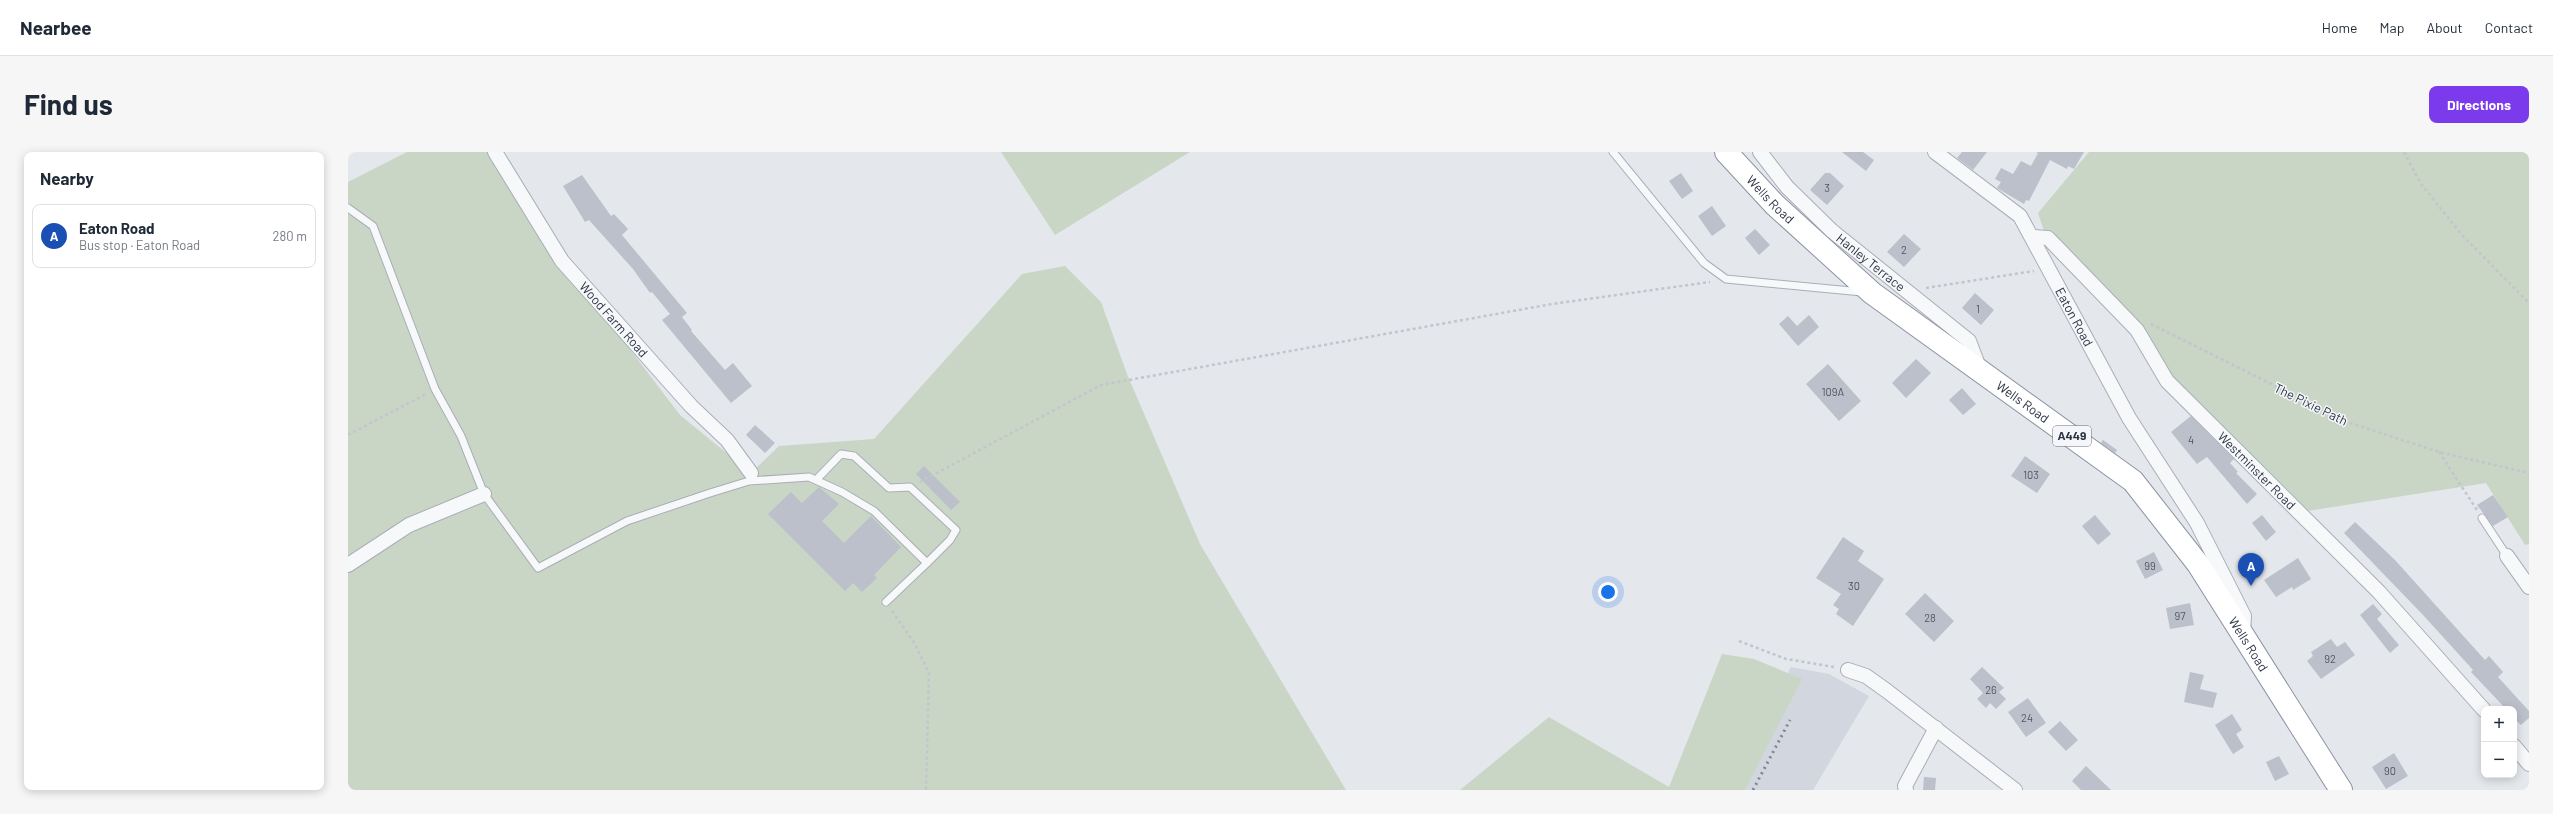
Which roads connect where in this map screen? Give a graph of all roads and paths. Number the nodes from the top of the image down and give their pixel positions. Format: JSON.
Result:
{"nodes":[{"id":1,"x":495,"y":152,"type":"edge"},
{"id":2,"x":1613,"y":152,"type":"edge"},
{"id":3,"x":1726,"y":152,"type":"edge"},
{"id":4,"x":1760,"y":152,"type":"edge"},
{"id":5,"x":1935,"y":152,"type":"edge"},
{"id":6,"x":2404,"y":152,"type":"edge"},
{"id":7,"x":348,"y":208,"type":"edge"},
{"id":8,"x":2033,"y":237,"type":"junction"},
{"id":9,"x":2050,"y":269,"type":"junction"},
{"id":10,"x":1726,"y":279,"type":"junction"},
{"id":11,"x":1907,"y":291,"type":"junction"},
{"id":12,"x":1872,"y":293,"type":"junction"},
{"id":13,"x":2529,"y":303,"type":"edge"},
{"id":14,"x":2146,"y":321,"type":"dead end"},
{"id":15,"x":1980,"y":370,"type":"junction"},
{"id":16,"x":435,"y":389,"type":"junction"},
{"id":17,"x":348,"y":435,"type":"edge"},
{"id":18,"x":2439,"y":452,"type":"junction"},
{"id":19,"x":2529,"y":473,"type":"edge"},
{"id":20,"x":750,"y":477,"type":"junction"},
{"id":21,"x":816,"y":480,"type":"junction"},
{"id":22,"x":910,"y":487,"type":"junction"},
{"id":23,"x":484,"y":494,"type":"junction"},
{"id":24,"x":2482,"y":518,"type":"joint"},
{"id":25,"x":2507,"y":556,"type":"joint"},
{"id":26,"x":927,"y":563,"type":"junction"},
{"id":27,"x":348,"y":565,"type":"edge"},
{"id":28,"x":2529,"y":587,"type":"edge"},
{"id":29,"x":886,"y":602,"type":"joint"},
{"id":30,"x":2243,"y":637,"type":"junction"},
{"id":31,"x":1739,"y":641,"type":"dead end"},
{"id":32,"x":1848,"y":670,"type":"joint"},
{"id":33,"x":2481,"y":707,"type":"edge"},
{"id":34,"x":1936,"y":728,"type":"junction"},
{"id":35,"x":2517,"y":750,"type":"edge"},
{"id":36,"x":2529,"y":764,"type":"edge"},
{"id":37,"x":926,"y":790,"type":"edge"},
{"id":38,"x":1906,"y":790,"type":"edge"},
{"id":39,"x":2015,"y":790,"type":"edge"},
{"id":40,"x":2341,"y":790,"type":"edge"}],
"edges":[{"from":1,"to":20,"type":"street","name":"Wood Farm Road"},
{"from":2,"to":10,"type":"lane"},
{"from":3,"to":12,"type":"highway","name":"Wells Road","number":"A449"},
{"from":4,"to":11,"type":"street","name":"Hanley Terrace"},
{"from":5,"to":8,"type":"street","name":"Eaton Road"},
{"from":6,"to":13,"type":"path"},
{"from":7,"to":16,"type":"lane"},
{"from":8,"to":9,"type":"street","name":"Eaton Road"},
{"from":8,"to":33,"type":"street","name":"Westminster Road"},
{"from":9,"to":11,"type":"path"},
{"from":9,"to":30,"type":"street","name":"Eaton Road"},
{"from":10,"to":12,"type":"lane"},
{"from":10,"to":22,"type":"path"},
{"from":11,"to":15,"type":"street","name":"Hanley Terrace"},
{"from":12,"to":15,"type":"highway","name":"Wells Road","number":"A449"},
{"from":14,"to":18,"type":"path","name":"The Pixie Path"},
{"from":15,"to":30,"type":"highway","name":"Wells Road","number":"A449"},
{"from":16,"to":17,"type":"path"},
{"from":16,"to":23,"type":"lane"},
{"from":18,"to":19,"type":"path","name":"The Pixie Path"},
{"from":18,"to":24,"type":"path"},
{"from":20,"to":21,"type":"lane"},
{"from":20,"to":23,"type":"lane"},
{"from":21,"to":22,"type":"lane"},
{"from":21,"to":26,"type":"lane"},
{"from":22,"to":26,"type":"lane"},
{"from":23,"to":27,"type":"street"},
{"from":24,"to":25,"type":"lane"},
{"from":25,"to":28,"type":"street"},
{"from":26,"to":29,"type":"lane"},
{"from":29,"to":37,"type":"path"},
{"from":30,"to":40,"type":"highway","name":"Wells Road","number":"A449"},
{"from":31,"to":32,"type":"path"},
{"from":32,"to":34,"type":"street"},
{"from":34,"to":38,"type":"street"},
{"from":34,"to":39,"type":"street"},
{"from":35,"to":36,"type":"street"}]}
